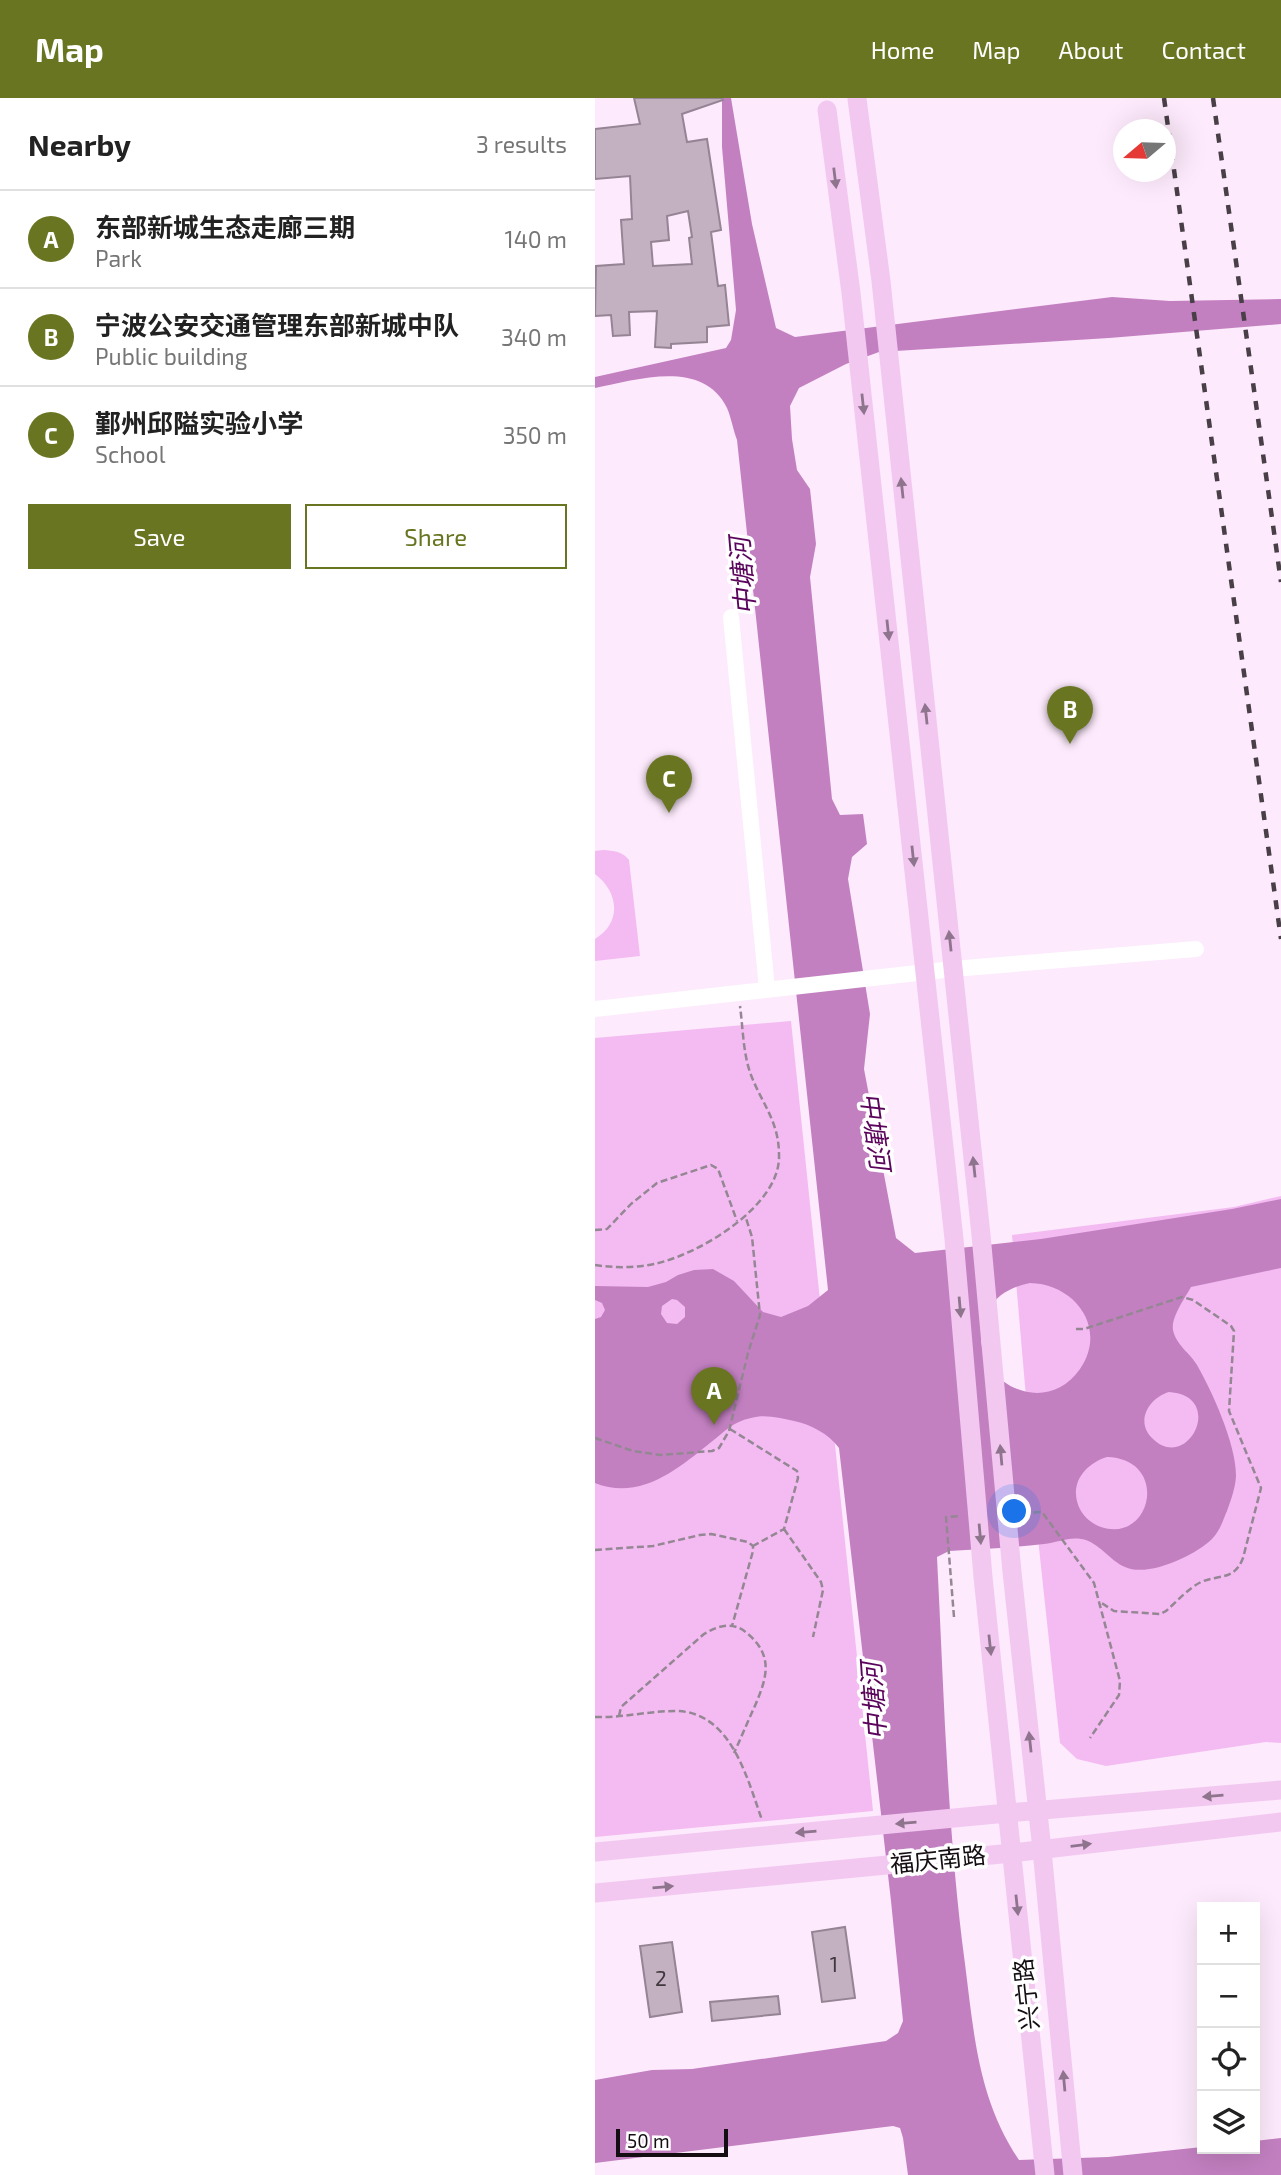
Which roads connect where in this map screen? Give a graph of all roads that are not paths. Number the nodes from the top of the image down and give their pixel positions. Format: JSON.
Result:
{"nodes":[{"id":1,"x":857,"y":99,"type":"edge"},
{"id":2,"x":827,"y":110,"type":"dead end"},
{"id":3,"x":731,"y":617,"type":"dead end"},
{"id":4,"x":1196,"y":949,"type":"dead end"},
{"id":5,"x":953,"y":968,"type":"junction"},
{"id":6,"x":925,"y":972,"type":"junction"},
{"id":7,"x":769,"y":989,"type":"junction"},
{"id":8,"x":595,"y":1009,"type":"edge"},
{"id":9,"x":1281,"y":1790,"type":"edge"},
{"id":10,"x":1038,"y":1810,"type":"junction"},
{"id":11,"x":1007,"y":1813,"type":"junction"},
{"id":12,"x":1281,"y":1822,"type":"edge"},
{"id":13,"x":1042,"y":1850,"type":"junction"},
{"id":14,"x":595,"y":1852,"type":"edge"},
{"id":15,"x":1012,"y":1853,"type":"junction"},
{"id":16,"x":595,"y":1893,"type":"edge"},
{"id":17,"x":1045,"y":2175,"type":"edge"},
{"id":18,"x":1073,"y":2175,"type":"edge"}],
"edges":[{"from":5,"to":1,"type":"main road","one_way":true},
{"from":2,"to":6,"type":"main road","name":"兴宁路","one_way":true},
{"from":3,"to":7,"type":"street"},
{"from":4,"to":5,"type":"street"},
{"from":5,"to":6,"type":"street"},
{"from":10,"to":5,"type":"main road","one_way":true},
{"from":6,"to":7,"type":"street"},
{"from":6,"to":11,"type":"main road","name":"兴宁路","one_way":true},
{"from":7,"to":8,"type":"street"},
{"from":9,"to":10,"type":"main road","name":"福庆南路","one_way":true},
{"from":10,"to":11,"type":"main road","name":"福庆南路"},
{"from":10,"to":13,"type":"main road"},
{"from":11,"to":14,"type":"main road","name":"福庆南路","one_way":true},
{"from":11,"to":15,"type":"main road","name":"兴宁路"},
{"from":13,"to":12,"type":"main road","name":"福庆南路","one_way":true},
{"from":13,"to":15,"type":"main road","name":"福庆南路"},
{"from":18,"to":13,"type":"main road","one_way":true},
{"from":16,"to":15,"type":"main road","name":"福庆南路","one_way":true},
{"from":15,"to":17,"type":"main road","name":"兴宁路","one_way":true}]}
